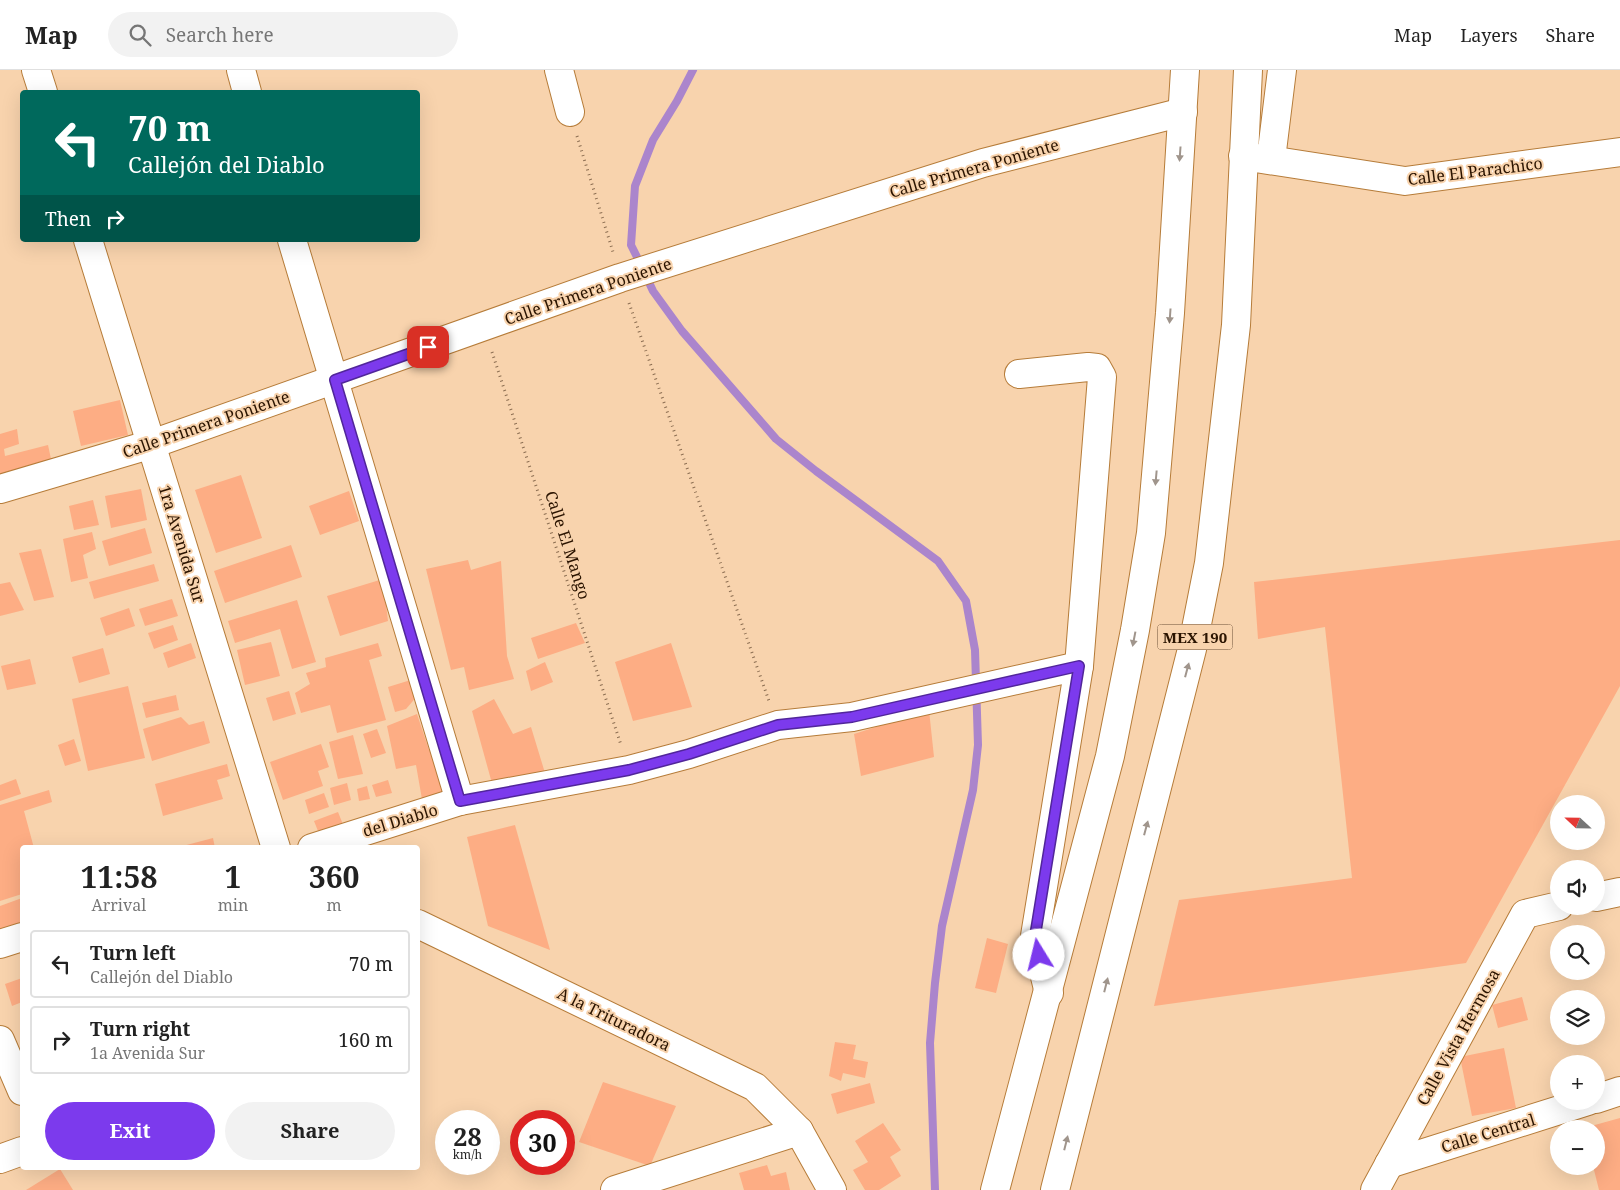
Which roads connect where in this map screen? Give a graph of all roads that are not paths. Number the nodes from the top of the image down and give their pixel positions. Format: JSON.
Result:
{"nodes":[{"id":1,"x":36,"y":70,"type":"edge"},
{"id":2,"x":241,"y":70,"type":"edge"},
{"id":3,"x":559,"y":70,"type":"edge"},
{"id":4,"x":1186,"y":70,"type":"edge"},
{"id":5,"x":1248,"y":70,"type":"edge"},
{"id":6,"x":1282,"y":70,"type":"edge"},
{"id":7,"x":42,"y":90,"type":"edge"},
{"id":8,"x":246,"y":90,"type":"edge"},
{"id":9,"x":570,"y":112,"type":"road end"},
{"id":10,"x":1183,"y":112,"type":"junction"},
{"id":11,"x":1620,"y":152,"type":"edge"},
{"id":12,"x":1243,"y":156,"type":"junction"},
{"id":13,"x":1271,"y":159,"type":"junction"},
{"id":14,"x":89,"y":242,"type":"edge"},
{"id":15,"x":293,"y":242,"type":"edge"},
{"id":16,"x":1018,"y":374,"type":"dead end"},
{"id":17,"x":335,"y":380,"type":"junction"},
{"id":18,"x":152,"y":444,"type":"junction"},
{"id":19,"x":0,"y":489,"type":"edge"},
{"id":20,"x":1079,"y":666,"type":"junction"},
{"id":21,"x":460,"y":801,"type":"junction"},
{"id":22,"x":275,"y":845,"type":"edge"},
{"id":23,"x":321,"y":845,"type":"edge"},
{"id":24,"x":1620,"y":892,"type":"edge"},
{"id":25,"x":1605,"y":895,"type":"edge"},
{"id":26,"x":1550,"y":908,"type":"edge"},
{"id":27,"x":420,"y":925,"type":"edge"},
{"id":28,"x":20,"y":938,"type":"edge"},
{"id":29,"x":0,"y":944,"type":"edge"},
{"id":30,"x":1049,"y":993,"type":"junction"},
{"id":31,"x":0,"y":1040,"type":"edge"},
{"id":32,"x":20,"y":1086,"type":"edge"},
{"id":33,"x":1620,"y":1091,"type":"edge"},
{"id":34,"x":1605,"y":1096,"type":"edge"},
{"id":35,"x":1560,"y":1110,"type":"edge"},
{"id":36,"x":799,"y":1131,"type":"junction"},
{"id":37,"x":20,"y":1152,"type":"edge"},
{"id":38,"x":0,"y":1159,"type":"edge"},
{"id":39,"x":1389,"y":1164,"type":"junction"},
{"id":40,"x":615,"y":1190,"type":"edge"},
{"id":41,"x":832,"y":1190,"type":"edge"},
{"id":42,"x":995,"y":1190,"type":"edge"},
{"id":43,"x":1055,"y":1190,"type":"edge"},
{"id":44,"x":1375,"y":1190,"type":"edge"}],
"edges":[{"from":1,"to":7,"type":"street"},
{"from":2,"to":8,"type":"street"},
{"from":3,"to":9,"type":"street"},
{"from":4,"to":10,"type":"street","number":"MEX 190"},
{"from":5,"to":12,"type":"street","number":"MEX 190"},
{"from":6,"to":13,"type":"street"},
{"from":10,"to":17,"type":"street","name":"Calle Primera Poniente"},
{"from":10,"to":30,"type":"street","number":"MEX 190","one_way":true},
{"from":11,"to":13,"type":"street","name":"Calle El Parachico"},
{"from":12,"to":13,"type":"street","name":"Calle El Parachico"},
{"from":43,"to":12,"type":"street","number":"MEX 190","one_way":true},
{"from":14,"to":18,"type":"street","name":"1ra Avenida Sur"},
{"from":15,"to":17,"type":"street"},
{"from":16,"to":20,"type":"street"},
{"from":17,"to":18,"type":"street","name":"Calle Primera Poniente"},
{"from":17,"to":21,"type":"street"},
{"from":18,"to":19,"type":"street","name":"Calle Primera Poniente"},
{"from":18,"to":22,"type":"street","name":"1ra Avenida Sur"},
{"from":20,"to":21,"type":"street","name":"del Diablo"},
{"from":20,"to":30,"type":"street"},
{"from":21,"to":23,"type":"street","name":"del Diablo"},
{"from":24,"to":25,"type":"street"},
{"from":26,"to":39,"type":"street","name":"Calle Vista Hermosa"},
{"from":27,"to":36,"type":"street","name":"A la Trituradora"},
{"from":28,"to":29,"type":"street"},
{"from":30,"to":42,"type":"street","number":"MEX 190"},
{"from":31,"to":32,"type":"street"},
{"from":33,"to":34,"type":"street"},
{"from":35,"to":39,"type":"street","name":"Calle Central"},
{"from":36,"to":40,"type":"street"},
{"from":36,"to":41,"type":"street","name":"A la Trituradora"},
{"from":37,"to":38,"type":"street"},
{"from":39,"to":44,"type":"street","name":"Calle Vista Hermosa"}]}
